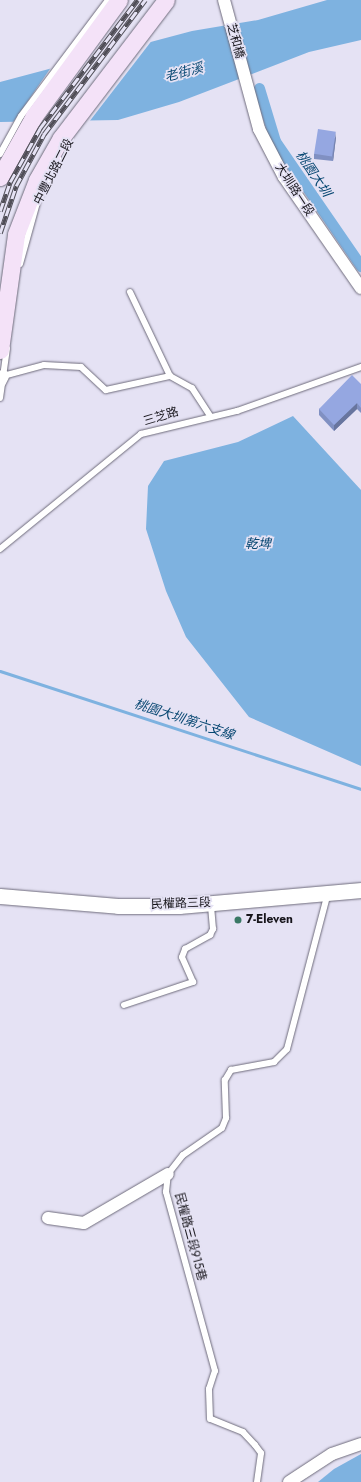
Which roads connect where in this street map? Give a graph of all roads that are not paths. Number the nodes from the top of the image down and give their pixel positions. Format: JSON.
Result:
{"nodes":[{"id":1,"x":108,"y":0,"type":"edge"},
{"id":2,"x":119,"y":0,"type":"edge"},
{"id":3,"x":166,"y":0,"type":"edge"},
{"id":4,"x":176,"y":0,"type":"edge"},
{"id":5,"x":224,"y":0,"type":"edge"},
{"id":6,"x":246,"y":82,"type":"joint"},
{"id":7,"x":67,"y":137,"type":"junction"},
{"id":8,"x":5,"y":151,"type":"edge"},
{"id":9,"x":0,"y":177,"type":"edge"},
{"id":10,"x":361,"y":288,"type":"edge"},
{"id":11,"x":130,"y":292,"type":"dead end"},
{"id":12,"x":0,"y":350,"type":"edge"},
{"id":13,"x":361,"y":368,"type":"edge"},
{"id":14,"x":170,"y":376,"type":"junction"},
{"id":15,"x":2,"y":379,"type":"edge"},
{"id":16,"x":0,"y":398,"type":"edge"},
{"id":17,"x":210,"y":416,"type":"junction"},
{"id":18,"x":0,"y":549,"type":"edge"},
{"id":19,"x":361,"y":890,"type":"edge"},
{"id":20,"x":328,"y":893,"type":"junction"},
{"id":21,"x":0,"y":896,"type":"edge"},
{"id":22,"x":210,"y":903,"type":"junction"},
{"id":23,"x":124,"y":1005,"type":"dead end"},
{"id":24,"x":168,"y":1174,"type":"junction"},
{"id":25,"x":48,"y":1218,"type":"dead end"},
{"id":26,"x":361,"y":1444,"type":"edge"},
{"id":27,"x":257,"y":1482,"type":"edge"},
{"id":28,"x":289,"y":1482,"type":"edge"}],
"edges":[{"from":1,"to":8,"type":"lane"},
{"from":2,"to":8,"type":"main road"},
{"from":3,"to":7,"type":"main road","name":"中豐北路二段"},
{"from":4,"to":7,"type":"lane","name":"中豐北路二段"},
{"from":5,"to":6,"type":"street","name":"芝和橋"},
{"from":6,"to":10,"type":"street","name":"大圳路一段"},
{"from":7,"to":12,"type":"main road","name":"中豐北路二段"},
{"from":7,"to":15,"type":"lane","name":"中豐北路二段"},
{"from":8,"to":9,"type":"main road"},
{"from":11,"to":14,"type":"lane"},
{"from":13,"to":17,"type":"lane","name":"三芝路"},
{"from":14,"to":15,"type":"lane"},
{"from":14,"to":17,"type":"lane"},
{"from":15,"to":16,"type":"lane","name":"中豐北路二段"},
{"from":17,"to":18,"type":"lane","name":"三芝路"},
{"from":19,"to":20,"type":"street","name":"民權路三段"},
{"from":20,"to":22,"type":"street","name":"民權路三段"},
{"from":20,"to":24,"type":"lane"},
{"from":21,"to":22,"type":"street","name":"民權路三段"},
{"from":22,"to":23,"type":"lane"},
{"from":24,"to":25,"type":"street"},
{"from":24,"to":27,"type":"lane","name":"民權路三段915巷"},
{"from":26,"to":28,"type":"street"}]}
